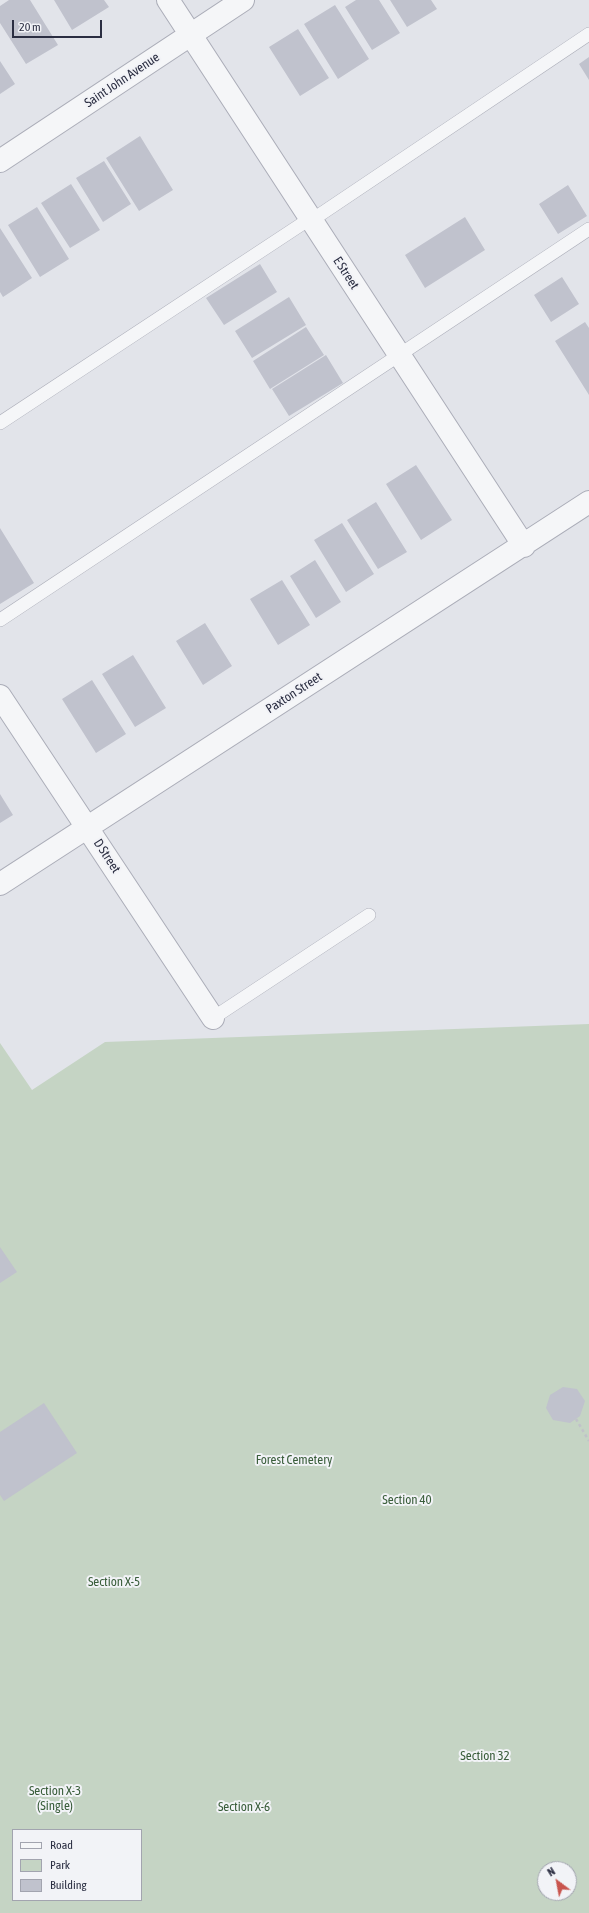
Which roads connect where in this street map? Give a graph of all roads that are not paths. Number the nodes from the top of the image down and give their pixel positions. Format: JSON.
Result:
{"nodes":[{"id":1,"x":168,"y":0,"type":"edge"},
{"id":2,"x":243,"y":0,"type":"edge"},
{"id":3,"x":191,"y":34,"type":"junction"},
{"id":4,"x":589,"y":34,"type":"edge"},
{"id":5,"x":0,"y":161,"type":"edge"},
{"id":6,"x":311,"y":219,"type":"junction"},
{"id":7,"x":589,"y":229,"type":"edge"},
{"id":8,"x":399,"y":355,"type":"junction"},
{"id":9,"x":0,"y":423,"type":"edge"},
{"id":10,"x":589,"y":502,"type":"edge"},
{"id":11,"x":524,"y":546,"type":"junction"},
{"id":12,"x":0,"y":620,"type":"edge"},
{"id":13,"x":0,"y":696,"type":"edge"},
{"id":14,"x":87,"y":826,"type":"junction"},
{"id":15,"x":0,"y":884,"type":"edge"},
{"id":16,"x":369,"y":915,"type":"dead end"},
{"id":17,"x":213,"y":1018,"type":"joint"}],
"edges":[{"from":1,"to":3,"type":"street","name":"E Street"},
{"from":2,"to":3,"type":"street","name":"Saint John Avenue"},
{"from":3,"to":5,"type":"street","name":"Saint John Avenue"},
{"from":3,"to":6,"type":"street","name":"E Street"},
{"from":4,"to":6,"type":"lane"},
{"from":6,"to":8,"type":"street","name":"E Street"},
{"from":6,"to":9,"type":"lane"},
{"from":7,"to":8,"type":"lane"},
{"from":8,"to":11,"type":"street","name":"E Street"},
{"from":8,"to":12,"type":"lane"},
{"from":10,"to":11,"type":"street","name":"Paxton Street"},
{"from":11,"to":14,"type":"street","name":"Paxton Street"},
{"from":13,"to":14,"type":"street","name":"D Street"},
{"from":14,"to":15,"type":"street","name":"Paxton Street"},
{"from":14,"to":17,"type":"street","name":"D Street"},
{"from":16,"to":17,"type":"lane"}]}
